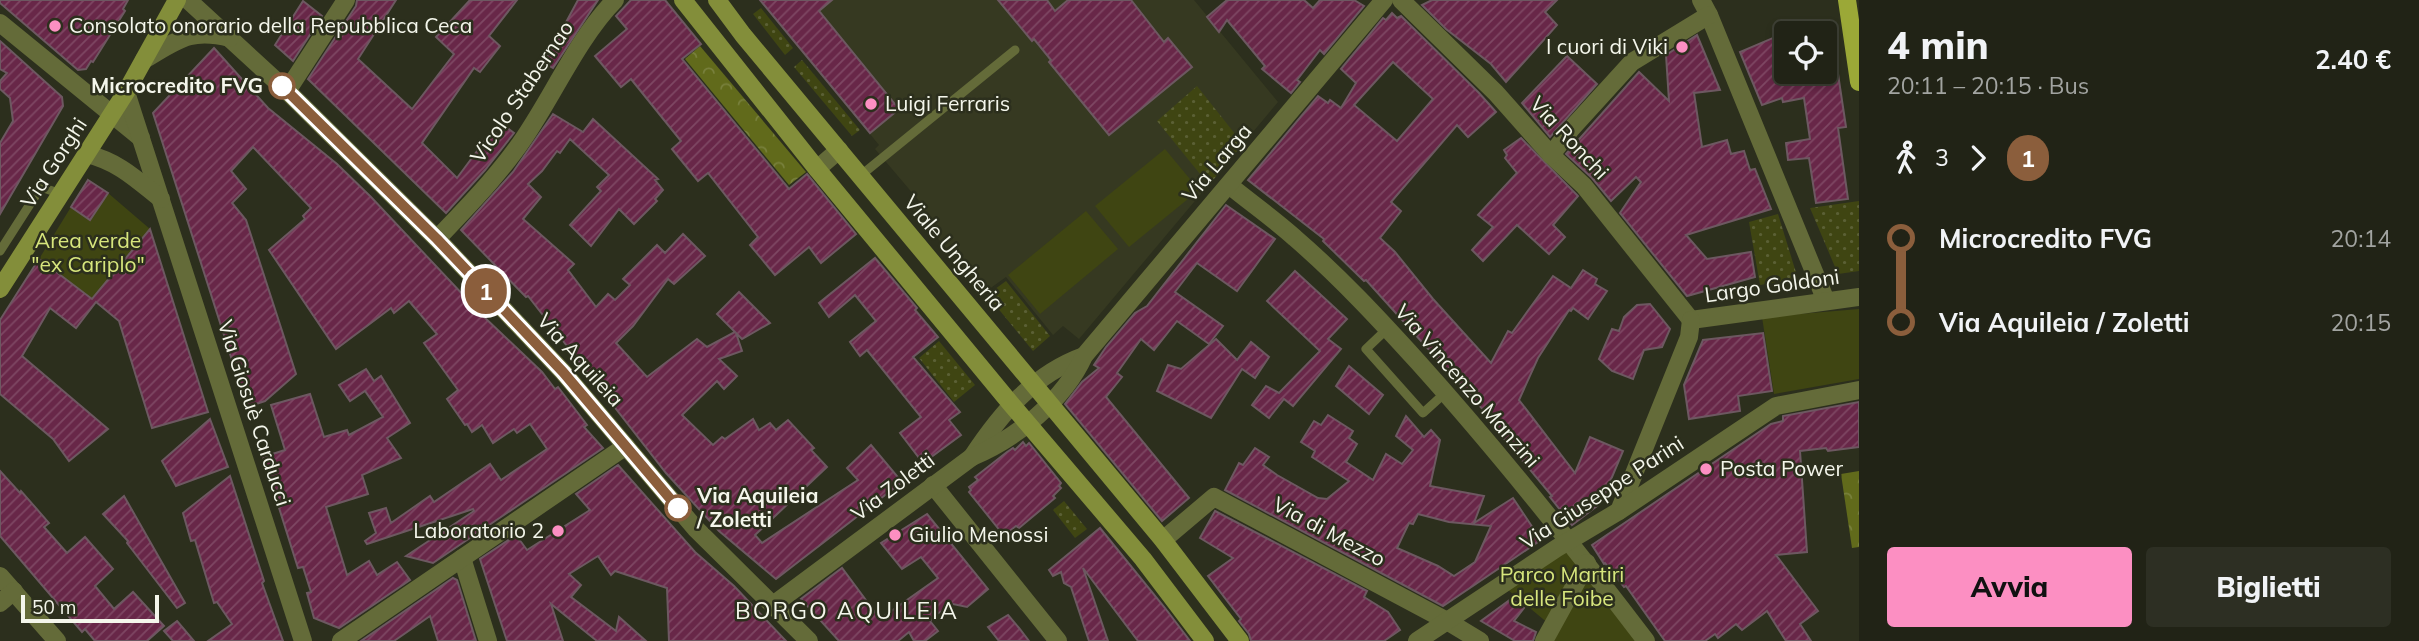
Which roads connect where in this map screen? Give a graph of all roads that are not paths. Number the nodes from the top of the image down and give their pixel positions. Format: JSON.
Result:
{"nodes":[{"id":1,"x":177,"y":0,"type":"edge"},
{"id":2,"x":188,"y":0,"type":"edge"},
{"id":3,"x":346,"y":0,"type":"edge"},
{"id":4,"x":615,"y":0,"type":"edge"},
{"id":5,"x":683,"y":0,"type":"edge"},
{"id":6,"x":717,"y":0,"type":"edge"},
{"id":7,"x":1384,"y":0,"type":"edge"},
{"id":8,"x":1401,"y":0,"type":"edge"},
{"id":9,"x":1847,"y":0,"type":"edge"},
{"id":10,"x":1705,"y":7,"type":"edge"},
{"id":11,"x":0,"y":23,"type":"edge"},
{"id":12,"x":230,"y":38,"type":"junction"},
{"id":13,"x":1015,"y":50,"type":"dead end"},
{"id":14,"x":144,"y":60,"type":"junction"},
{"id":15,"x":1859,"y":82,"type":"edge"},
{"id":16,"x":287,"y":91,"type":"junction"},
{"id":17,"x":126,"y":92,"type":"junction"},
{"id":18,"x":112,"y":114,"type":"junction"},
{"id":19,"x":141,"y":138,"type":"junction"},
{"id":20,"x":839,"y":150,"type":"junction"},
{"id":21,"x":87,"y":154,"type":"junction"},
{"id":22,"x":1551,"y":155,"type":"junction"},
{"id":23,"x":817,"y":169,"type":"junction"},
{"id":24,"x":860,"y":176,"type":"junction"},
{"id":25,"x":1228,"y":185,"type":"junction"},
{"id":26,"x":61,"y":194,"type":"junction"},
{"id":27,"x":161,"y":200,"type":"junction"},
{"id":28,"x":437,"y":239,"type":"junction"},
{"id":29,"x":0,"y":251,"type":"edge"},
{"id":30,"x":0,"y":289,"type":"edge"},
{"id":31,"x":1859,"y":297,"type":"edge"},
{"id":32,"x":1826,"y":301,"type":"junction"},
{"id":33,"x":1691,"y":320,"type":"junction"},
{"id":34,"x":1387,"y":329,"type":"junction"},
{"id":35,"x":1084,"y":356,"type":"junction"},
{"id":36,"x":1034,"y":385,"type":"junction"},
{"id":37,"x":1859,"y":390,"type":"edge"},
{"id":38,"x":1445,"y":393,"type":"junction"},
{"id":39,"x":1010,"y":404,"type":"junction"},
{"id":40,"x":1049,"y":404,"type":"junction"},
{"id":41,"x":1027,"y":423,"type":"junction"},
{"id":42,"x":626,"y":446,"type":"junction"},
{"id":43,"x":972,"y":457,"type":"junction"},
{"id":44,"x":933,"y":485,"type":"junction"},
{"id":45,"x":1619,"y":511,"type":"junction"},
{"id":46,"x":1163,"y":540,"type":"junction"},
{"id":47,"x":1570,"y":541,"type":"junction"},
{"id":48,"x":462,"y":558,"type":"junction"},
{"id":49,"x":1587,"y":563,"type":"junction"},
{"id":50,"x":0,"y":576,"type":"edge"},
{"id":51,"x":7,"y":597,"type":"edge"},
{"id":52,"x":774,"y":605,"type":"junction"},
{"id":53,"x":1447,"y":621,"type":"junction"},
{"id":54,"x":1548,"y":634,"type":"edge"},
{"id":55,"x":57,"y":641,"type":"edge"},
{"id":56,"x":303,"y":641,"type":"edge"},
{"id":57,"x":341,"y":641,"type":"edge"},
{"id":58,"x":488,"y":641,"type":"edge"},
{"id":59,"x":810,"y":641,"type":"edge"},
{"id":60,"x":1058,"y":641,"type":"edge"},
{"id":61,"x":1205,"y":641,"type":"edge"},
{"id":62,"x":1240,"y":641,"type":"edge"},
{"id":63,"x":1417,"y":641,"type":"edge"},
{"id":64,"x":1480,"y":641,"type":"edge"},
{"id":65,"x":1646,"y":641,"type":"edge"}],
"edges":[{"from":1,"to":14,"type":"street","name":"Via Gorghi"},
{"from":2,"to":12,"type":"street","name":"Via Aquileia"},
{"from":3,"to":16,"type":"street"},
{"from":4,"to":28,"type":"street","name":"Vicolo Stabernao"},
{"from":5,"to":23,"type":"street"},
{"from":6,"to":20,"type":"street","name":"Viale Ungheria"},
{"from":7,"to":25,"type":"street","name":"Via Larga"},
{"from":8,"to":22,"type":"street","name":"Via Ronchi"},
{"from":9,"to":15,"type":"main road"},
{"from":10,"to":22,"type":"street"},
{"from":10,"to":32,"type":"street"},
{"from":11,"to":18,"type":"street"},
{"from":12,"to":14,"type":"street","name":"Via Gorghi"},
{"from":12,"to":16,"type":"street","name":"Via Aquileia"},
{"from":13,"to":24,"type":"lane"},
{"from":14,"to":17,"type":"street","name":"Via Gorghi"},
{"from":16,"to":28,"type":"street","name":"Via Aquileia"},
{"from":17,"to":18,"type":"street","name":"Via Gorghi"},
{"from":17,"to":19,"type":"street","name":"Via Giosuè Carducci"},
{"from":18,"to":19,"type":"street"},
{"from":18,"to":21,"type":"street","name":"Via Gorghi"},
{"from":19,"to":27,"type":"street","name":"Via Giosuè Carducci"},
{"from":20,"to":23,"type":"street"},
{"from":20,"to":24,"type":"street","name":"Viale Ungheria"},
{"from":21,"to":26,"type":"street","name":"Via Gorghi"},
{"from":21,"to":27,"type":"street"},
{"from":22,"to":33,"type":"street","name":"Via Ronchi"},
{"from":23,"to":39,"type":"street"},
{"from":24,"to":36,"type":"street","name":"Viale Ungheria"},
{"from":25,"to":34,"type":"street","name":"Via Vincenzo Manzini"},
{"from":25,"to":35,"type":"street","name":"Via Larga"},
{"from":26,"to":29,"type":"lane"},
{"from":26,"to":30,"type":"street","name":"Via Gorghi"},
{"from":27,"to":56,"type":"street","name":"Via Giosuè Carducci"},
{"from":28,"to":42,"type":"street","name":"Via Aquileia"},
{"from":31,"to":32,"type":"street","name":"Largo Goldoni"},
{"from":32,"to":33,"type":"street","name":"Largo Goldoni"},
{"from":33,"to":45,"type":"street"},
{"from":34,"to":38,"type":"street","name":"Via Vincenzo Manzini"},
{"from":34,"to":38,"type":"lane"},
{"from":35,"to":36,"type":"street","name":"Via Larga"},
{"from":35,"to":40,"type":"street","name":"Via Larga"},
{"from":36,"to":39,"type":"street"},
{"from":36,"to":40,"type":"street","name":"Viale Ungheria"},
{"from":37,"to":45,"type":"street","name":"Via Giuseppe Parini"},
{"from":38,"to":47,"type":"street","name":"Via Vincenzo Manzini"},
{"from":39,"to":41,"type":"street"},
{"from":39,"to":43,"type":"street","name":"Via Zoletti"},
{"from":40,"to":41,"type":"street"},
{"from":40,"to":46,"type":"street","name":"Viale Ungheria"},
{"from":41,"to":43,"type":"street","name":"Via Zoletti"},
{"from":41,"to":61,"type":"street"},
{"from":42,"to":48,"type":"street"},
{"from":42,"to":52,"type":"street","name":"Via Aquileia"},
{"from":43,"to":44,"type":"street","name":"Via Zoletti"},
{"from":44,"to":52,"type":"street","name":"Via Zoletti"},
{"from":44,"to":60,"type":"street"},
{"from":45,"to":47,"type":"street","name":"Via Giuseppe Parini"},
{"from":46,"to":53,"type":"street","name":"Via di Mezzo"},
{"from":46,"to":62,"type":"street","name":"Viale Ungheria"},
{"from":47,"to":49,"type":"street","name":"Via Vincenzo Manzini"},
{"from":47,"to":53,"type":"street","name":"Via Giuseppe Parini"},
{"from":48,"to":57,"type":"street"},
{"from":48,"to":58,"type":"street"},
{"from":49,"to":54,"type":"street"},
{"from":49,"to":65,"type":"street","name":"Via Vincenzo Manzini"},
{"from":50,"to":51,"type":"street"},
{"from":51,"to":55,"type":"street"},
{"from":52,"to":59,"type":"street","name":"Via Aquileia"},
{"from":53,"to":63,"type":"street","name":"Via Giuseppe Parini"},
{"from":53,"to":64,"type":"street","name":"Via di Mezzo"}]}
